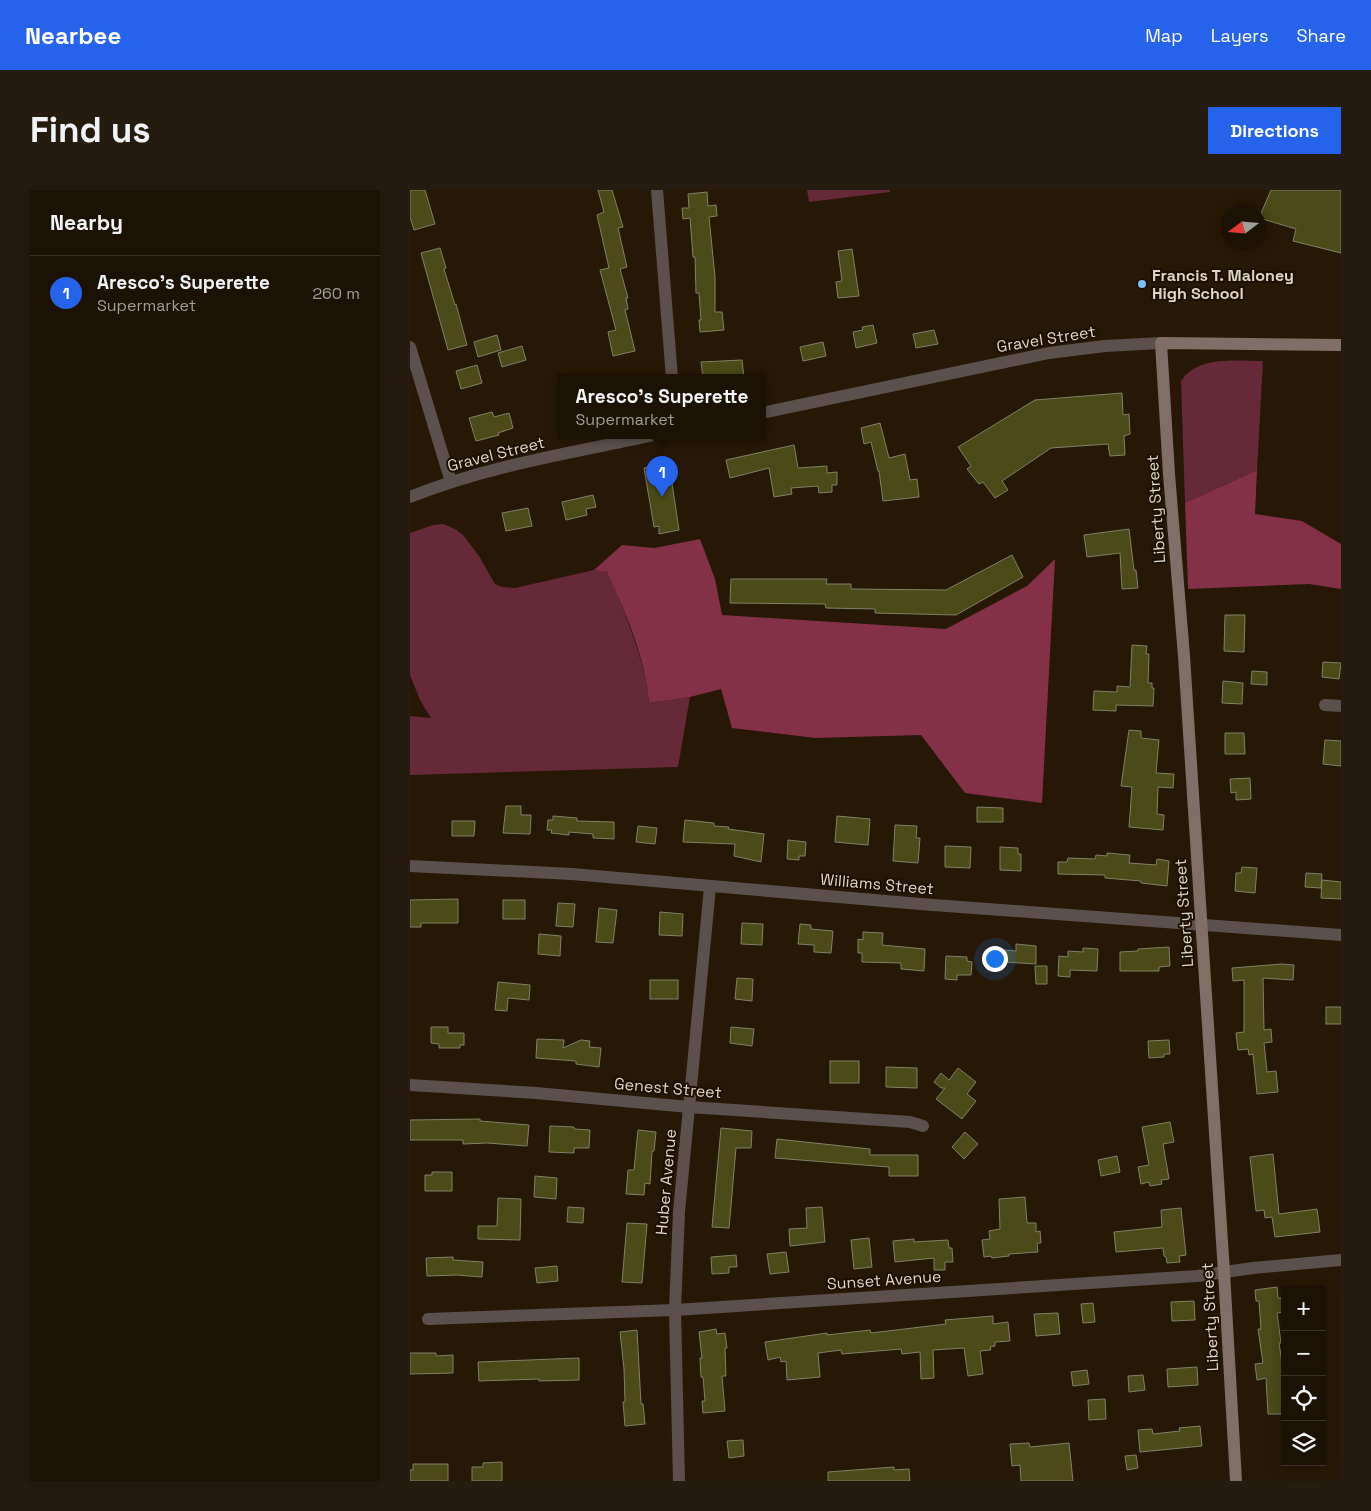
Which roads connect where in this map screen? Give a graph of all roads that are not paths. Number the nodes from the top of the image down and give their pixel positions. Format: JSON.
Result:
{"nodes":[{"id":1,"x":657,"y":190,"type":"edge"},
{"id":2,"x":1161,"y":343,"type":"junction"},
{"id":3,"x":1341,"y":345,"type":"edge"},
{"id":4,"x":410,"y":347,"type":"edge"},
{"id":5,"x":672,"y":374,"type":"edge"},
{"id":6,"x":766,"y":411,"type":"edge"},
{"id":7,"x":636,"y":439,"type":"edge"},
{"id":8,"x":451,"y":482,"type":"junction"},
{"id":9,"x":410,"y":497,"type":"edge"},
{"id":10,"x":1325,"y":705,"type":"dead end"},
{"id":11,"x":1341,"y":706,"type":"edge"},
{"id":12,"x":410,"y":866,"type":"edge"},
{"id":13,"x":710,"y":886,"type":"junction"},
{"id":14,"x":1200,"y":924,"type":"junction"},
{"id":15,"x":1341,"y":935,"type":"edge"},
{"id":16,"x":410,"y":1085,"type":"edge"},
{"id":17,"x":689,"y":1107,"type":"junction"},
{"id":18,"x":923,"y":1126,"type":"dead end"},
{"id":19,"x":1341,"y":1260,"type":"edge"},
{"id":20,"x":1224,"y":1272,"type":"junction"},
{"id":21,"x":675,"y":1310,"type":"junction"},
{"id":22,"x":428,"y":1319,"type":"dead end"},
{"id":23,"x":679,"y":1481,"type":"edge"},
{"id":24,"x":1236,"y":1481,"type":"edge"}],
"edges":[{"from":1,"to":5,"type":"street"},
{"from":2,"to":3,"type":"main road","name":"Gravel Street"},
{"from":2,"to":6,"type":"street","name":"Gravel Street"},
{"from":2,"to":14,"type":"main road","name":"Liberty Street"},
{"from":4,"to":8,"type":"street"},
{"from":7,"to":8,"type":"street","name":"Gravel Street"},
{"from":8,"to":9,"type":"street","name":"Gravel Street"},
{"from":10,"to":11,"type":"street"},
{"from":12,"to":13,"type":"street","name":"Williams Street"},
{"from":13,"to":14,"type":"street","name":"Williams Street"},
{"from":13,"to":17,"type":"street","name":"Huber Avenue"},
{"from":14,"to":15,"type":"street","name":"Williams Street"},
{"from":14,"to":20,"type":"main road","name":"Liberty Street"},
{"from":16,"to":17,"type":"street","name":"Genest Street"},
{"from":17,"to":18,"type":"street","name":"Genest Street"},
{"from":17,"to":21,"type":"street","name":"Huber Avenue"},
{"from":19,"to":20,"type":"street","name":"Sunset Avenue"},
{"from":20,"to":21,"type":"street","name":"Sunset Avenue"},
{"from":20,"to":24,"type":"main road","name":"Liberty Street"},
{"from":21,"to":22,"type":"street","name":"Sunset Avenue"},
{"from":21,"to":23,"type":"street","name":"Huber Avenue"}]}
